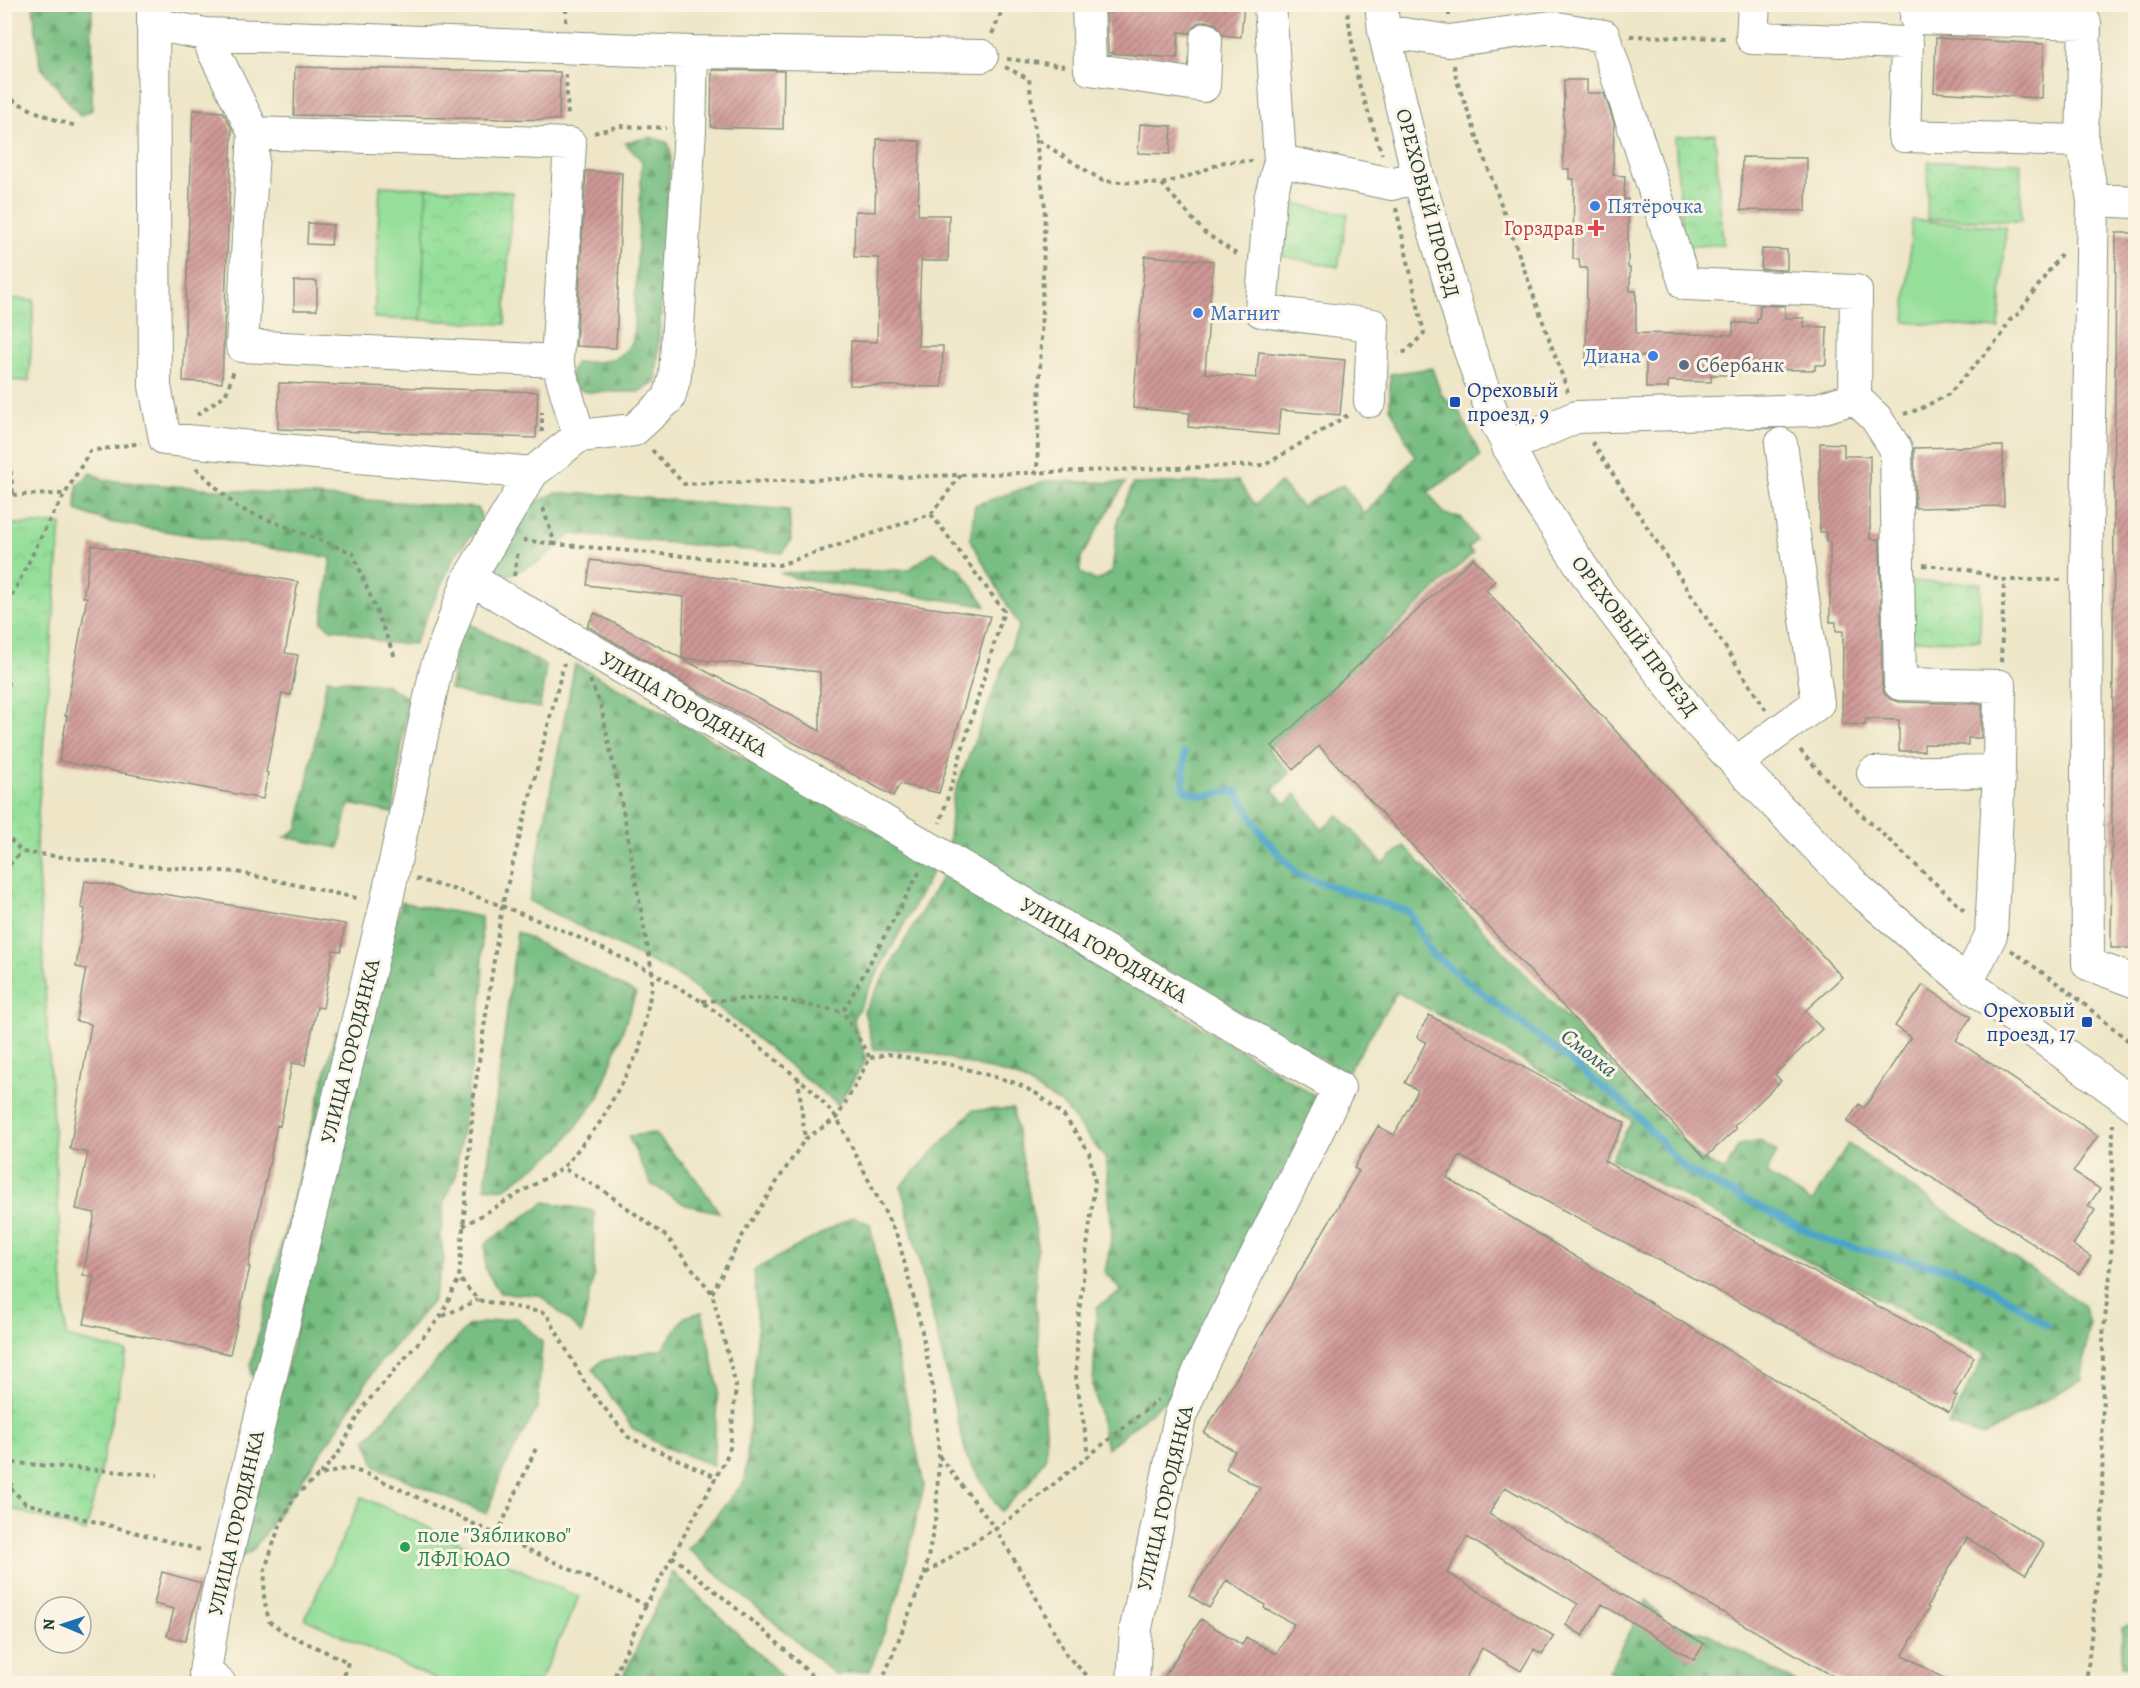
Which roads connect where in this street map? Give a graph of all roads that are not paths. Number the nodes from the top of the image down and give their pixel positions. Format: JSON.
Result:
{"nodes":[{"id":1,"x":1088,"y":4,"type":"edge"},
{"id":2,"x":1270,"y":4,"type":"edge"},
{"id":3,"x":1754,"y":4,"type":"edge"},
{"id":4,"x":1917,"y":4,"type":"edge"},
{"id":5,"x":153,"y":14,"type":"edge"},
{"id":6,"x":1382,"y":18,"type":"edge"},
{"id":7,"x":205,"y":33,"type":"junction"},
{"id":8,"x":1206,"y":39,"type":"dead end"},
{"id":9,"x":692,"y":52,"type":"junction"},
{"id":10,"x":982,"y":56,"type":"road end"},
{"id":11,"x":254,"y":133,"type":"junction"},
{"id":12,"x":2082,"y":141,"type":"junction"},
{"id":13,"x":1280,"y":161,"type":"junction"},
{"id":14,"x":1418,"y":176,"type":"junction"},
{"id":15,"x":2093,"y":200,"type":"junction"},
{"id":16,"x":2136,"y":202,"type":"edge"},
{"id":17,"x":556,"y":361,"type":"junction"},
{"id":18,"x":1370,"y":387,"type":"road end"},
{"id":19,"x":1866,"y":408,"type":"junction"},
{"id":20,"x":579,"y":436,"type":"junction"},
{"id":21,"x":1781,"y":444,"type":"dead end"},
{"id":22,"x":1508,"y":447,"type":"junction"},
{"id":23,"x":532,"y":473,"type":"junction"},
{"id":24,"x":469,"y":578,"type":"junction"},
{"id":25,"x":1736,"y":763,"type":"junction"},
{"id":26,"x":1999,"y":771,"type":"junction"},
{"id":27,"x":1873,"y":773,"type":"dead end"},
{"id":28,"x":2136,"y":982,"type":"edge"},
{"id":29,"x":1966,"y":983,"type":"junction"},
{"id":30,"x":2124,"y":1115,"type":"edge"},
{"id":31,"x":202,"y":1676,"type":"edge"},
{"id":32,"x":1133,"y":1683,"type":"edge"}],
"edges":[{"from":1,"to":8,"type":"street"},
{"from":2,"to":13,"type":"street"},
{"from":3,"to":12,"type":"street"},
{"from":4,"to":12,"type":"street"},
{"from":5,"to":7,"type":"street"},
{"from":5,"to":23,"type":"street"},
{"from":6,"to":14,"type":"street","name":"ОРЕХОВЫЙ ПРОЕЗД"},
{"from":6,"to":19,"type":"street"},
{"from":7,"to":9,"type":"street"},
{"from":7,"to":11,"type":"street"},
{"from":9,"to":10,"type":"street"},
{"from":9,"to":20,"type":"street"},
{"from":11,"to":17,"type":"street"},
{"from":11,"to":17,"type":"street"},
{"from":12,"to":15,"type":"street"},
{"from":13,"to":14,"type":"street"},
{"from":13,"to":18,"type":"street"},
{"from":14,"to":22,"type":"street","name":"ОРЕХОВЫЙ ПРОЕЗД"},
{"from":15,"to":16,"type":"street"},
{"from":15,"to":28,"type":"street"},
{"from":17,"to":20,"type":"street"},
{"from":19,"to":22,"type":"street"},
{"from":19,"to":26,"type":"street"},
{"from":20,"to":23,"type":"street"},
{"from":21,"to":25,"type":"street"},
{"from":22,"to":25,"type":"street","name":"ОРЕХОВЫЙ ПРОЕЗД"},
{"from":23,"to":24,"type":"street"},
{"from":24,"to":31,"type":"street","name":"УЛИЦА ГОРОДЯНКА"},
{"from":24,"to":32,"type":"street","name":"УЛИЦА ГОРОДЯНКА"},
{"from":25,"to":29,"type":"street","name":"ОРЕХОВЫЙ ПРОЕЗД"},
{"from":26,"to":27,"type":"street"},
{"from":26,"to":29,"type":"street"},
{"from":29,"to":30,"type":"street","name":"ОРЕХОВЫЙ ПРОЕЗД"}]}
